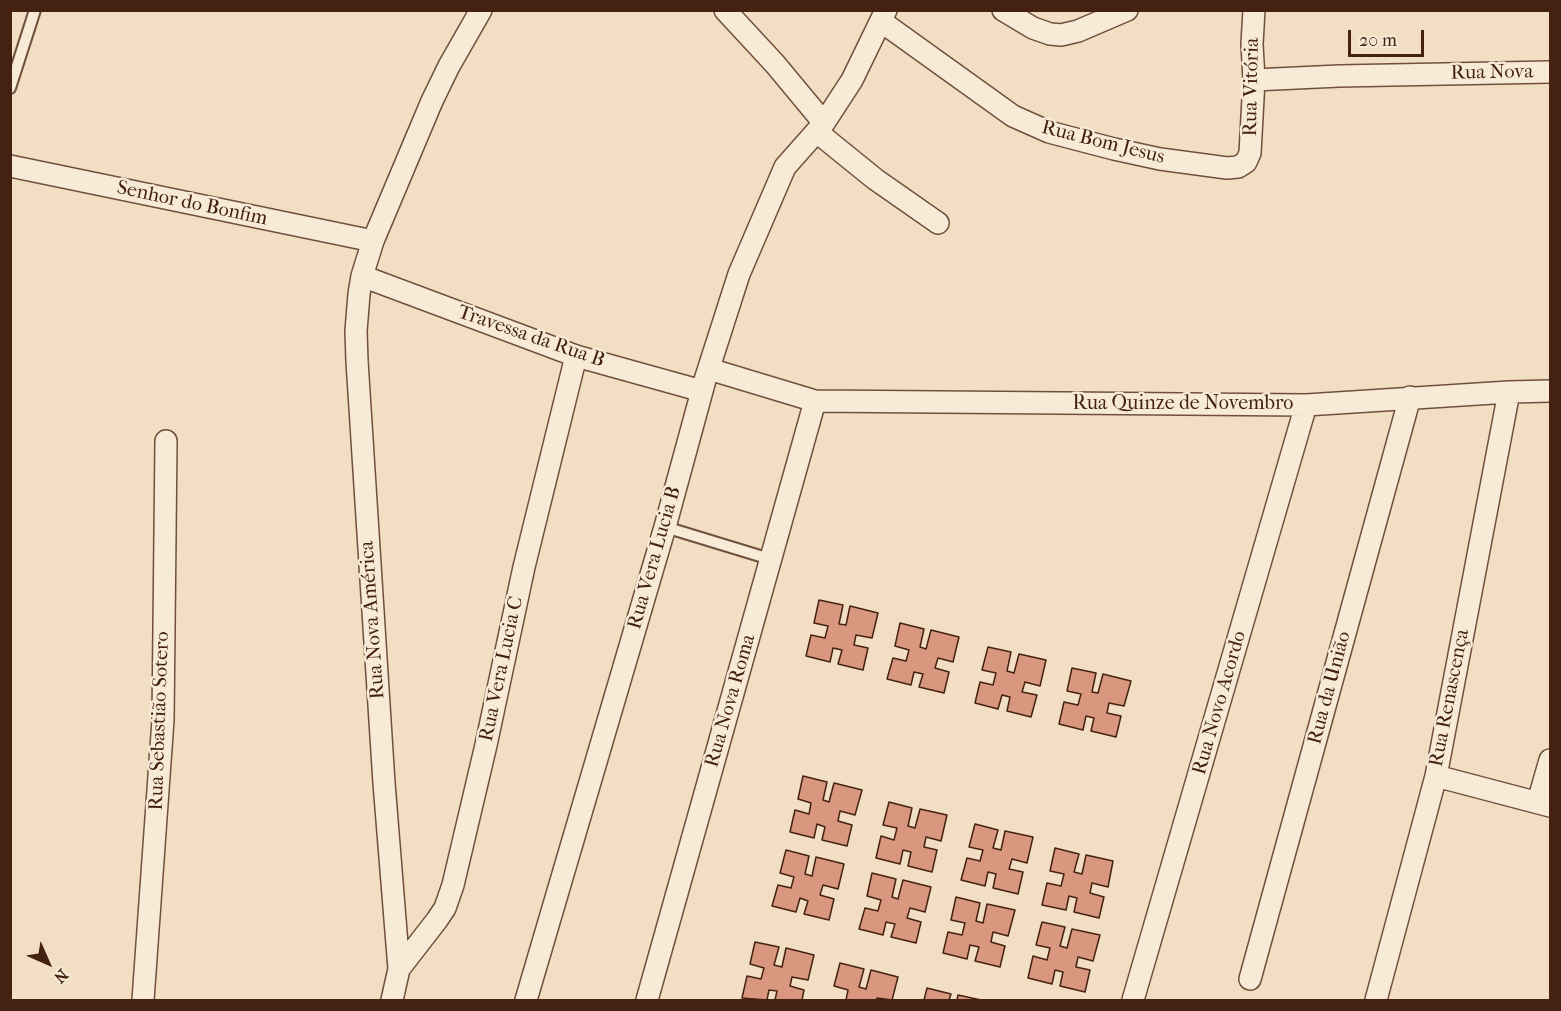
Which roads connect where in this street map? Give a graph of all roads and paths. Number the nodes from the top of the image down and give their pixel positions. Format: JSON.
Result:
{"nodes":[{"id":1,"x":35,"y":10,"type":"edge"},
{"id":2,"x":481,"y":10,"type":"edge"},
{"id":3,"x":725,"y":10,"type":"edge"},
{"id":4,"x":1003,"y":10,"type":"edge"},
{"id":5,"x":1127,"y":10,"type":"edge"},
{"id":6,"x":1254,"y":10,"type":"edge"},
{"id":7,"x":884,"y":16,"type":"edge"},
{"id":8,"x":1099,"y":16,"type":"edge"},
{"id":9,"x":1551,"y":72,"type":"edge"},
{"id":10,"x":1254,"y":80,"type":"junction"},
{"id":11,"x":10,"y":88,"type":"edge"},
{"id":12,"x":821,"y":127,"type":"junction"},
{"id":13,"x":1246,"y":162,"type":"joint"},
{"id":14,"x":10,"y":166,"type":"edge"},
{"id":15,"x":938,"y":223,"type":"dead end"},
{"id":16,"x":373,"y":241,"type":"junction"},
{"id":17,"x":362,"y":276,"type":"junction"},
{"id":18,"x":576,"y":356,"type":"junction"},
{"id":19,"x":709,"y":369,"type":"junction"},
{"id":20,"x":702,"y":391,"type":"junction"},
{"id":21,"x":1551,"y":391,"type":"edge"},
{"id":22,"x":1509,"y":392,"type":"junction"},
{"id":23,"x":1410,"y":397,"type":"junction"},
{"id":24,"x":815,"y":401,"type":"junction"},
{"id":25,"x":1306,"y":405,"type":"junction"},
{"id":26,"x":166,"y":441,"type":"dead end"},
{"id":27,"x":665,"y":527,"type":"junction"},
{"id":28,"x":770,"y":560,"type":"junction"},
{"id":29,"x":1551,"y":760,"type":"edge"},
{"id":30,"x":1436,"y":776,"type":"junction"},
{"id":31,"x":1544,"y":804,"type":"edge"},
{"id":32,"x":399,"y":969,"type":"junction"},
{"id":33,"x":1250,"y":979,"type":"dead end"},
{"id":34,"x":143,"y":1000,"type":"edge"},
{"id":35,"x":392,"y":1000,"type":"edge"},
{"id":36,"x":526,"y":1000,"type":"edge"},
{"id":37,"x":647,"y":1000,"type":"edge"},
{"id":38,"x":1133,"y":1000,"type":"edge"},
{"id":39,"x":1376,"y":1000,"type":"edge"}],
"edges":[{"from":1,"to":11,"type":"lane"},
{"from":2,"to":16,"type":"street","name":"Rua Nova América"},
{"from":3,"to":12,"type":"street"},
{"from":4,"to":8,"type":"street"},
{"from":5,"to":8,"type":"street"},
{"from":6,"to":10,"type":"street","name":"Rua Vitória"},
{"from":7,"to":12,"type":"street","name":"Rua Vera Lucia B"},
{"from":7,"to":13,"type":"street","name":"Rua Bom Jesus"},
{"from":9,"to":10,"type":"street","name":"Rua Nova"},
{"from":10,"to":13,"type":"street","name":"Rua Vitória"},
{"from":12,"to":15,"type":"street"},
{"from":12,"to":19,"type":"street","name":"Rua Vera Lucia B"},
{"from":14,"to":16,"type":"street","name":"Senhor do Bonfim"},
{"from":16,"to":17,"type":"street","name":"Rua Nova América"},
{"from":17,"to":18,"type":"street","name":"Travessa da Rua B"},
{"from":17,"to":32,"type":"street","name":"Rua Nova América"},
{"from":18,"to":20,"type":"street","name":"Travessa da Rua B"},
{"from":18,"to":32,"type":"street","name":"Rua Vera Lucia C"},
{"from":19,"to":20,"type":"street","name":"Rua Vera Lucia B"},
{"from":19,"to":24,"type":"street","name":"Rua Quinze de Novembro"},
{"from":20,"to":27,"type":"street","name":"Rua Vera Lucia B"},
{"from":21,"to":22,"type":"street","name":"Rua Quinze de Novembro"},
{"from":22,"to":23,"type":"street","name":"Rua Quinze de Novembro"},
{"from":22,"to":30,"type":"street","name":"Rua Renascença"},
{"from":23,"to":25,"type":"street","name":"Rua Quinze de Novembro"},
{"from":23,"to":33,"type":"street","name":"Rua da União"},
{"from":24,"to":25,"type":"street","name":"Rua Quinze de Novembro"},
{"from":24,"to":28,"type":"street","name":"Rua Nova Roma"},
{"from":25,"to":38,"type":"street","name":"Rua Novo Acordo"},
{"from":26,"to":34,"type":"street","name":"Rua Sebastião Sotero"},
{"from":27,"to":28,"type":"lane"},
{"from":27,"to":36,"type":"street","name":"Rua Vera Lucia B"},
{"from":28,"to":37,"type":"street","name":"Rua Nova Roma"},
{"from":29,"to":31,"type":"street"},
{"from":30,"to":31,"type":"street"},
{"from":30,"to":39,"type":"street","name":"Rua Renascença"},
{"from":32,"to":35,"type":"street","name":"Rua Nova América"}]}
